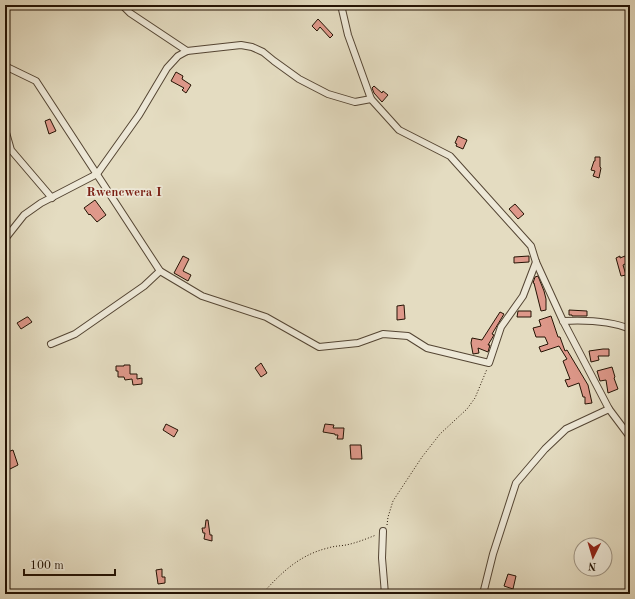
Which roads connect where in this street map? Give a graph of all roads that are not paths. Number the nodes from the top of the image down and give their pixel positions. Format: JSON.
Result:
{"nodes":[{"id":1,"x":122,"y":5,"type":"edge"},
{"id":2,"x":341,"y":5,"type":"edge"},
{"id":3,"x":187,"y":51,"type":"junction"},
{"id":4,"x":5,"y":66,"type":"edge"},
{"id":5,"x":371,"y":99,"type":"junction"},
{"id":6,"x":5,"y":129,"type":"edge"},
{"id":7,"x":97,"y":174,"type":"junction"},
{"id":8,"x":52,"y":198,"type":"junction"},
{"id":9,"x":5,"y":239,"type":"edge"},
{"id":10,"x":536,"y":262,"type":"junction"},
{"id":11,"x":160,"y":271,"type":"junction"},
{"id":12,"x":563,"y":320,"type":"junction"},
{"id":13,"x":630,"y":329,"type":"edge"},
{"id":14,"x":51,"y":344,"type":"dead end"},
{"id":15,"x":609,"y":409,"type":"junction"},
{"id":16,"x":630,"y":437,"type":"edge"},
{"id":17,"x":384,"y":531,"type":"road end"},
{"id":18,"x":385,"y":594,"type":"edge"},
{"id":19,"x":483,"y":594,"type":"edge"}],
"edges":[{"from":1,"to":3,"type":"street"},
{"from":2,"to":5,"type":"street"},
{"from":3,"to":5,"type":"street"},
{"from":3,"to":7,"type":"street"},
{"from":4,"to":7,"type":"street"},
{"from":5,"to":10,"type":"street"},
{"from":6,"to":8,"type":"street"},
{"from":7,"to":8,"type":"street"},
{"from":7,"to":11,"type":"street"},
{"from":8,"to":9,"type":"street"},
{"from":10,"to":11,"type":"street"},
{"from":10,"to":12,"type":"street"},
{"from":11,"to":14,"type":"street"},
{"from":12,"to":13,"type":"street"},
{"from":12,"to":15,"type":"street"},
{"from":15,"to":16,"type":"street"},
{"from":15,"to":19,"type":"street"},
{"from":17,"to":18,"type":"street"}]}
